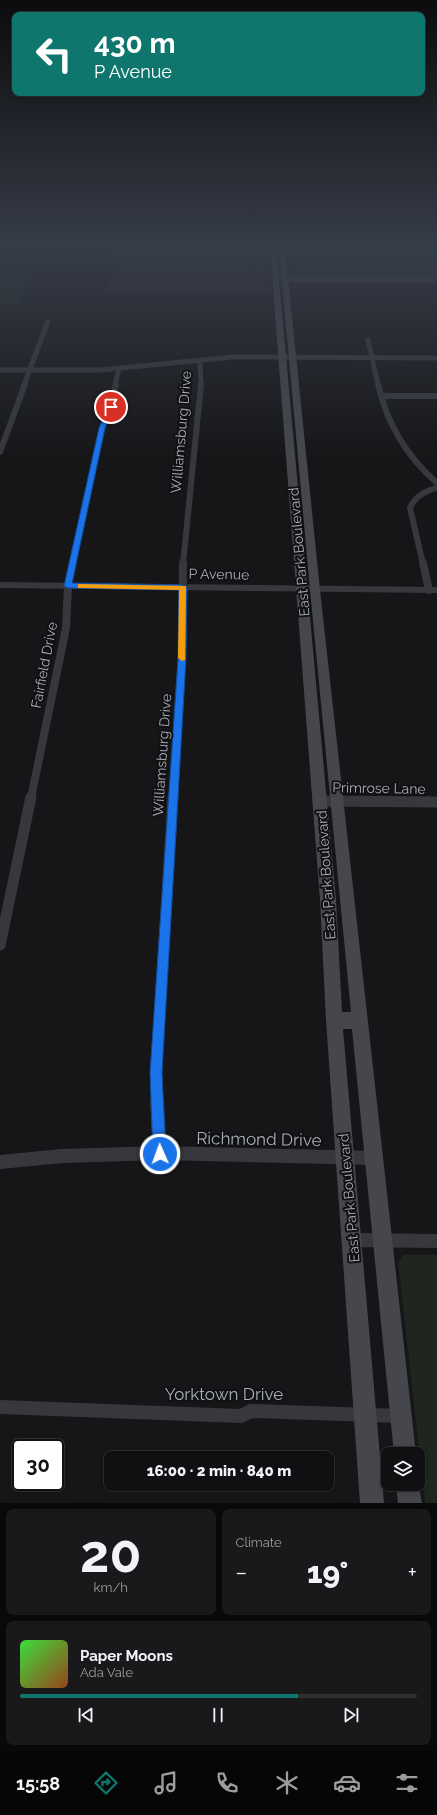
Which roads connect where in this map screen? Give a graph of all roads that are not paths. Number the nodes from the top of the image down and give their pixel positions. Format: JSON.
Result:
{"nodes":[{"id":1,"x":282,"y":318,"type":"edge"},
{"id":2,"x":287,"y":318,"type":"edge"},
{"id":3,"x":48,"y":321,"type":"dead end"},
{"id":4,"x":368,"y":340,"type":"dead end"},
{"id":5,"x":288,"y":357,"type":"junction"},
{"id":6,"x":372,"y":358,"type":"junction"},
{"id":7,"x":437,"y":358,"type":"edge"},
{"id":8,"x":200,"y":360,"type":"junction"},
{"id":9,"x":119,"y":368,"type":"junction"},
{"id":10,"x":0,"y":370,"type":"edge"},
{"id":11,"x":31,"y":371,"type":"junction"},
{"id":12,"x":382,"y":396,"type":"junction"},
{"id":13,"x":437,"y":396,"type":"edge"},
{"id":14,"x":0,"y":452,"type":"edge"},
{"id":15,"x":437,"y":483,"type":"edge"},
{"id":16,"x":437,"y":488,"type":"edge"},
{"id":17,"x":0,"y":585,"type":"edge"},
{"id":18,"x":68,"y":586,"type":"junction"},
{"id":19,"x":183,"y":588,"type":"junction"},
{"id":20,"x":309,"y":589,"type":"junction"},
{"id":21,"x":433,"y":590,"type":"edge"},
{"id":22,"x":320,"y":801,"type":"junction"},
{"id":23,"x":337,"y":801,"type":"junction"},
{"id":24,"x":437,"y":802,"type":"edge"},
{"id":25,"x":0,"y":945,"type":"edge"},
{"id":26,"x":334,"y":1020,"type":"junction"},
{"id":27,"x":359,"y":1021,"type":"junction"},
{"id":28,"x":160,"y":1154,"type":"junction"},
{"id":29,"x":345,"y":1158,"type":"junction"},
{"id":30,"x":374,"y":1158,"type":"junction"},
{"id":31,"x":0,"y":1162,"type":"edge"},
{"id":32,"x":352,"y":1240,"type":"junction"},
{"id":33,"x":382,"y":1241,"type":"junction"},
{"id":34,"x":437,"y":1241,"type":"edge"},
{"id":35,"x":0,"y":1407,"type":"edge"},
{"id":36,"x":365,"y":1414,"type":"junction"},
{"id":37,"x":400,"y":1416,"type":"junction"},
{"id":38,"x":404,"y":1447,"type":"edge"},
{"id":39,"x":409,"y":1491,"type":"edge"},
{"id":40,"x":372,"y":1503,"type":"edge"},
{"id":41,"x":410,"y":1503,"type":"edge"}],
"edges":[{"from":1,"to":5,"type":"main road","name":"East Park Boulevard"},
{"from":2,"to":5,"type":"main road","name":"East Park Boulevard"},
{"from":3,"to":11,"type":"street"},
{"from":4,"to":6,"type":"street"},
{"from":5,"to":6,"type":"street"},
{"from":5,"to":8,"type":"street"},
{"from":5,"to":20,"type":"main road","name":"East Park Boulevard"},
{"from":6,"to":7,"type":"street"},
{"from":6,"to":12,"type":"street"},
{"from":8,"to":9,"type":"street"},
{"from":8,"to":19,"type":"street","name":"Williamsburg Drive"},
{"from":9,"to":11,"type":"street"},
{"from":9,"to":18,"type":"street","name":"Fairfield Drive"},
{"from":10,"to":11,"type":"street"},
{"from":11,"to":14,"type":"street"},
{"from":12,"to":13,"type":"street"},
{"from":12,"to":15,"type":"street"},
{"from":16,"to":21,"type":"street"},
{"from":17,"to":18,"type":"street","name":"P Avenue"},
{"from":18,"to":19,"type":"street","name":"P Avenue"},
{"from":18,"to":25,"type":"street","name":"Fairfield Drive"},
{"from":19,"to":20,"type":"street","name":"P Avenue"},
{"from":19,"to":28,"type":"street","name":"Williamsburg Drive"},
{"from":20,"to":21,"type":"street","name":"P Avenue"},
{"from":20,"to":22,"type":"main road","name":"East Park Boulevard"},
{"from":20,"to":23,"type":"main road","name":"East Park Boulevard"},
{"from":22,"to":23,"type":"street","name":"Primrose Lane"},
{"from":22,"to":26,"type":"main road","name":"East Park Boulevard"},
{"from":23,"to":24,"type":"street","name":"Primrose Lane"},
{"from":23,"to":27,"type":"main road","name":"East Park Boulevard"},
{"from":26,"to":27,"type":"main road"},
{"from":26,"to":29,"type":"main road","name":"East Park Boulevard"},
{"from":27,"to":30,"type":"main road","name":"East Park Boulevard"},
{"from":28,"to":29,"type":"street","name":"Richmond Drive"},
{"from":28,"to":31,"type":"street","name":"Richmond Drive"},
{"from":29,"to":30,"type":"street","name":"Richmond Drive"},
{"from":29,"to":32,"type":"main road","name":"East Park Boulevard"},
{"from":30,"to":33,"type":"main road","name":"East Park Boulevard"},
{"from":32,"to":33,"type":"street"},
{"from":32,"to":36,"type":"main road","name":"East Park Boulevard"},
{"from":33,"to":34,"type":"street"},
{"from":33,"to":37,"type":"main road","name":"East Park Boulevard"},
{"from":35,"to":36,"type":"street","name":"Yorktown Drive"},
{"from":36,"to":37,"type":"street","name":"Yorktown Drive"},
{"from":36,"to":40,"type":"main road","name":"East Park Boulevard"},
{"from":37,"to":38,"type":"main road","name":"East Park Boulevard"},
{"from":39,"to":41,"type":"main road"}]}
